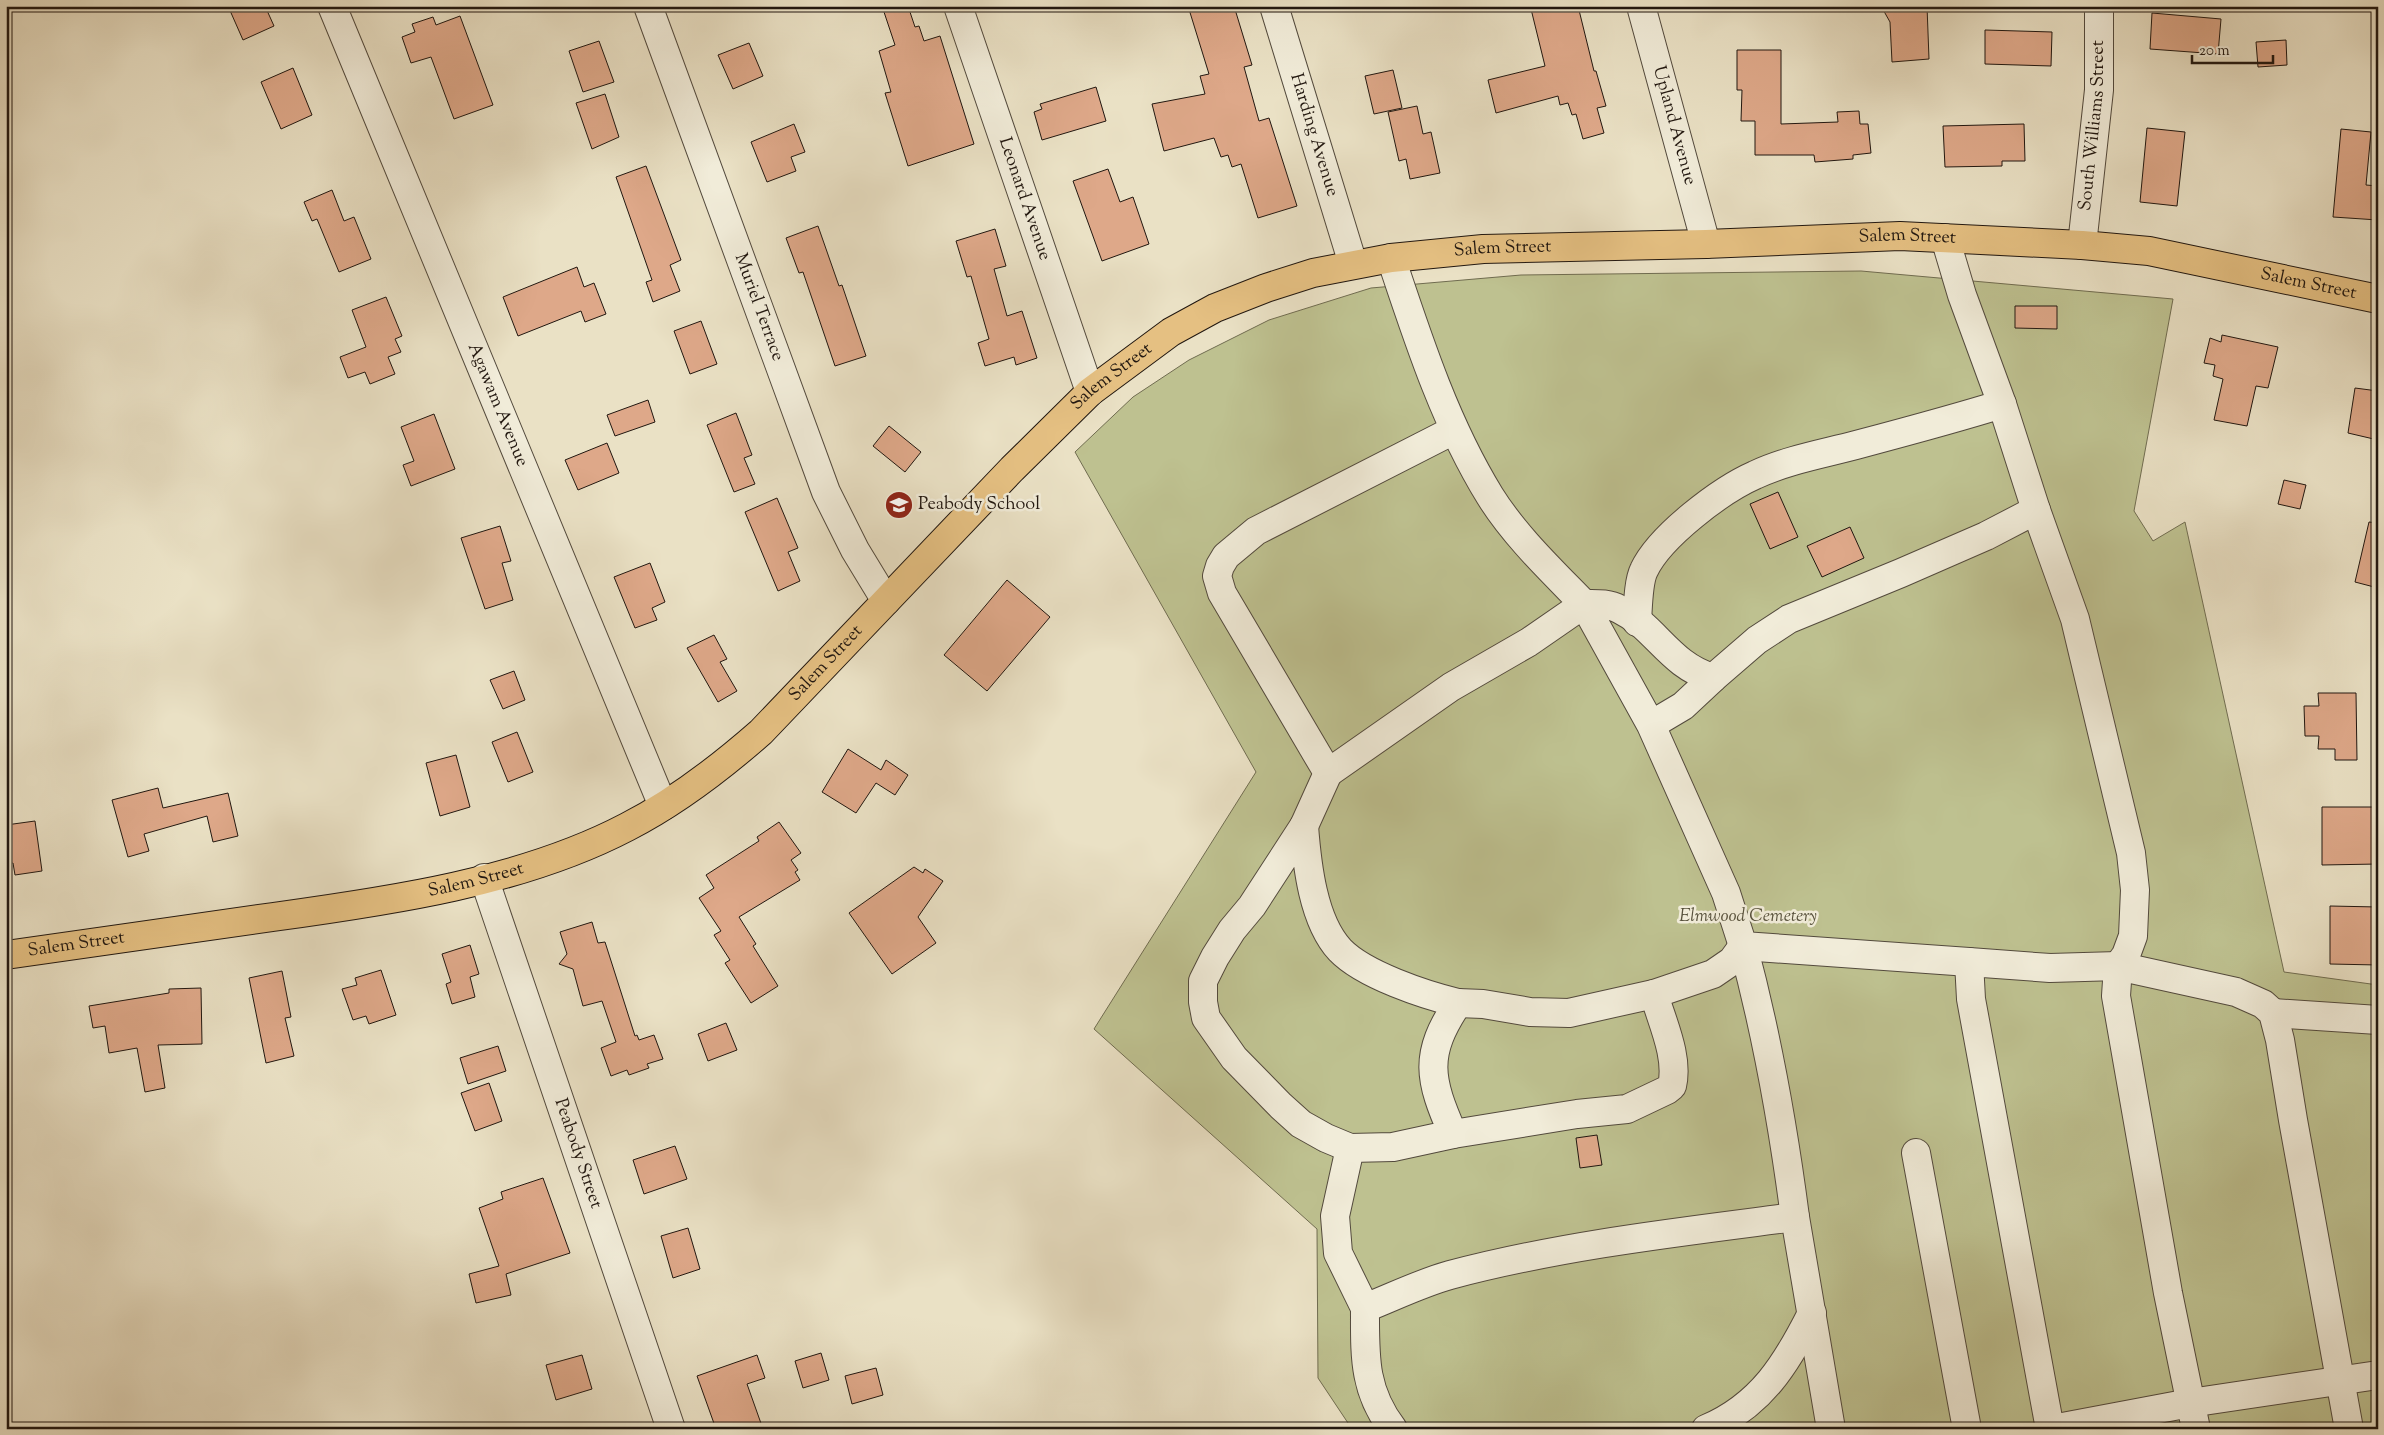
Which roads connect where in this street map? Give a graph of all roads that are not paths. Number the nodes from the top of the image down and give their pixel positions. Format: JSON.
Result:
{"nodes":[{"id":1,"x":332,"y":6,"type":"edge"},
{"id":2,"x":648,"y":6,"type":"edge"},
{"id":3,"x":958,"y":6,"type":"edge"},
{"id":4,"x":1274,"y":6,"type":"edge"},
{"id":5,"x":1641,"y":6,"type":"edge"},
{"id":6,"x":2099,"y":6,"type":"edge"},
{"id":7,"x":1945,"y":238,"type":"junction"},
{"id":8,"x":1706,"y":244,"type":"junction"},
{"id":9,"x":2082,"y":245,"type":"junction"},
{"id":10,"x":1391,"y":258,"type":"junction"},
{"id":11,"x":1353,"y":264,"type":"junction"},
{"id":12,"x":2378,"y":299,"type":"edge"},
{"id":13,"x":1090,"y":392,"type":"junction"},
{"id":14,"x":2002,"y":404,"type":"junction"},
{"id":15,"x":1454,"y":430,"type":"junction"},
{"id":16,"x":2036,"y":510,"type":"junction"},
{"id":17,"x":886,"y":602,"type":"junction"},
{"id":18,"x":1584,"y":604,"type":"junction"},
{"id":19,"x":1637,"y":622,"type":"junction"},
{"id":20,"x":1713,"y":678,"type":"junction"},
{"id":21,"x":1651,"y":725,"type":"junction"},
{"id":22,"x":1328,"y":773,"type":"junction"},
{"id":23,"x":663,"y":806,"type":"junction"},
{"id":24,"x":1304,"y":826,"type":"junction"},
{"id":25,"x":484,"y":878,"type":"junction"},
{"id":26,"x":1743,"y":946,"type":"junction"},
{"id":27,"x":6,"y":955,"type":"edge"},
{"id":28,"x":1969,"y":962,"type":"junction"},
{"id":29,"x":2118,"y":966,"type":"junction"},
{"id":30,"x":1654,"y":994,"type":"junction"},
{"id":31,"x":1458,"y":1003,"type":"junction"},
{"id":32,"x":2273,"y":1013,"type":"junction"},
{"id":33,"x":2378,"y":1020,"type":"edge"},
{"id":34,"x":1453,"y":1134,"type":"junction"},
{"id":35,"x":1350,"y":1148,"type":"junction"},
{"id":36,"x":1916,"y":1153,"type":"dead end"},
{"id":37,"x":1795,"y":1217,"type":"junction"},
{"id":38,"x":1365,"y":1308,"type":"junction"},
{"id":39,"x":1812,"y":1313,"type":"junction"},
{"id":40,"x":2378,"y":1375,"type":"edge"},
{"id":41,"x":2340,"y":1381,"type":"junction"},
{"id":42,"x":2193,"y":1416,"type":"edge"},
{"id":43,"x":671,"y":1429,"type":"edge"},
{"id":44,"x":1393,"y":1429,"type":"edge"},
{"id":45,"x":1706,"y":1429,"type":"edge"},
{"id":46,"x":1831,"y":1429,"type":"edge"},
{"id":47,"x":1967,"y":1429,"type":"edge"},
{"id":48,"x":2051,"y":1429,"type":"edge"},
{"id":49,"x":2349,"y":1429,"type":"edge"}],
"edges":[{"from":1,"to":23,"type":"street","name":"Agawam Avenue"},
{"from":2,"to":17,"type":"street","name":"Muriel Terrace"},
{"from":3,"to":13,"type":"street","name":"Leonard Avenue"},
{"from":4,"to":11,"type":"street","name":"Harding Avenue"},
{"from":5,"to":8,"type":"street","name":"Upland Avenue"},
{"from":6,"to":9,"type":"street","name":"South Williams Street"},
{"from":7,"to":8,"type":"main road","name":"Salem Street"},
{"from":7,"to":9,"type":"main road","name":"Salem Street"},
{"from":7,"to":14,"type":"street"},
{"from":8,"to":10,"type":"main road","name":"Salem Street"},
{"from":9,"to":12,"type":"main road","name":"Salem Street"},
{"from":10,"to":11,"type":"main road","name":"Salem Street"},
{"from":10,"to":15,"type":"street"},
{"from":11,"to":13,"type":"main road","name":"Salem Street"},
{"from":13,"to":17,"type":"main road","name":"Salem Street"},
{"from":14,"to":16,"type":"street"},
{"from":14,"to":19,"type":"street"},
{"from":15,"to":18,"type":"street"},
{"from":15,"to":22,"type":"street"},
{"from":16,"to":20,"type":"street"},
{"from":16,"to":29,"type":"street"},
{"from":17,"to":23,"type":"main road","name":"Salem Street"},
{"from":18,"to":19,"type":"street"},
{"from":18,"to":21,"type":"street"},
{"from":18,"to":22,"type":"street"},
{"from":19,"to":20,"type":"street"},
{"from":20,"to":21,"type":"street"},
{"from":21,"to":26,"type":"street"},
{"from":22,"to":24,"type":"street"},
{"from":23,"to":25,"type":"main road","name":"Salem Street"},
{"from":24,"to":31,"type":"street"},
{"from":24,"to":35,"type":"street"},
{"from":25,"to":27,"type":"main road","name":"Salem Street"},
{"from":25,"to":43,"type":"street","name":"Peabody Street"},
{"from":26,"to":28,"type":"street"},
{"from":26,"to":30,"type":"street"},
{"from":26,"to":37,"type":"street"},
{"from":28,"to":29,"type":"street"},
{"from":28,"to":48,"type":"street"},
{"from":29,"to":32,"type":"street"},
{"from":29,"to":42,"type":"street"},
{"from":30,"to":31,"type":"street"},
{"from":30,"to":34,"type":"street"},
{"from":31,"to":34,"type":"street"},
{"from":32,"to":33,"type":"street"},
{"from":32,"to":41,"type":"street"},
{"from":34,"to":35,"type":"street"},
{"from":35,"to":38,"type":"street"},
{"from":36,"to":47,"type":"street"},
{"from":37,"to":38,"type":"street"},
{"from":37,"to":39,"type":"street"},
{"from":38,"to":44,"type":"street"},
{"from":39,"to":45,"type":"street"},
{"from":39,"to":46,"type":"street"},
{"from":40,"to":41,"type":"street"},
{"from":41,"to":42,"type":"street"},
{"from":41,"to":49,"type":"street"},
{"from":42,"to":48,"type":"street"}]}
